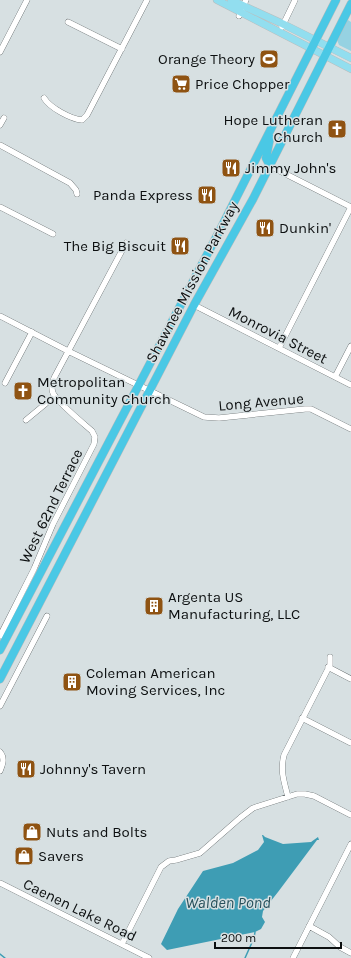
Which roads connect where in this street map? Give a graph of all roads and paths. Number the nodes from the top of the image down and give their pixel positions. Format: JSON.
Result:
{"nodes":[{"id":1,"x":27,"y":0,"type":"edge"},
{"id":2,"x":148,"y":0,"type":"edge"},
{"id":3,"x":217,"y":0,"type":"edge"},
{"id":4,"x":231,"y":0,"type":"edge"},
{"id":5,"x":295,"y":0,"type":"edge"},
{"id":6,"x":336,"y":0,"type":"edge"},
{"id":7,"x":351,"y":4,"type":"edge"},
{"id":8,"x":242,"y":9,"type":"edge"},
{"id":9,"x":68,"y":22,"type":"dead end"},
{"id":10,"x":283,"y":24,"type":"junction"},
{"id":11,"x":279,"y":32,"type":"junction"},
{"id":12,"x":316,"y":40,"type":"junction"},
{"id":13,"x":330,"y":47,"type":"junction"},
{"id":14,"x":122,"y":49,"type":"junction"},
{"id":15,"x":312,"y":49,"type":"junction"},
{"id":16,"x":0,"y":52,"type":"edge"},
{"id":17,"x":325,"y":56,"type":"junction"},
{"id":18,"x":351,"y":58,"type":"edge"},
{"id":19,"x":351,"y":69,"type":"edge"},
{"id":20,"x":44,"y":98,"type":"dead end"},
{"id":21,"x":4,"y":118,"type":"dead end"},
{"id":22,"x":0,"y":124,"type":"edge"},
{"id":23,"x":272,"y":128,"type":"junction"},
{"id":24,"x":0,"y":145,"type":"edge"},
{"id":25,"x":270,"y":166,"type":"junction"},
{"id":26,"x":76,"y":194,"type":"dead end"},
{"id":27,"x":0,"y":207,"type":"edge"},
{"id":28,"x":351,"y":207,"type":"edge"},
{"id":29,"x":53,"y":234,"type":"dead end"},
{"id":30,"x":126,"y":243,"type":"dead end"},
{"id":31,"x":194,"y":305,"type":"junction"},
{"id":32,"x":0,"y":316,"type":"edge"},
{"id":33,"x":32,"y":332,"type":"junction"},
{"id":34,"x":351,"y":346,"type":"edge"},
{"id":35,"x":279,"y":348,"type":"junction"},
{"id":36,"x":68,"y":351,"type":"junction"},
{"id":37,"x":335,"y":377,"type":"junction"},
{"id":38,"x":5,"y":383,"type":"dead end"},
{"id":39,"x":138,"y":385,"type":"junction"},
{"id":40,"x":351,"y":385,"type":"edge"},
{"id":41,"x":150,"y":391,"type":"junction"},
{"id":42,"x":55,"y":396,"type":"junction"},
{"id":43,"x":26,"y":420,"type":"dead end"},
{"id":44,"x":351,"y":429,"type":"edge"},
{"id":45,"x":84,"y":491,"type":"junction"},
{"id":46,"x":74,"y":510,"type":"junction"},
{"id":47,"x":86,"y":514,"type":"junction"},
{"id":48,"x":78,"y":529,"type":"junction"},
{"id":49,"x":47,"y":616,"type":"dead end"},
{"id":50,"x":0,"y":636,"type":"edge"},
{"id":51,"x":0,"y":650,"type":"edge"},
{"id":52,"x":330,"y":658,"type":"dead end"},
{"id":53,"x":328,"y":667,"type":"junction"},
{"id":54,"x":0,"y":679,"type":"edge"},
{"id":55,"x":351,"y":679,"type":"edge"},
{"id":56,"x":0,"y":706,"type":"edge"},
{"id":57,"x":302,"y":718,"type":"junction"},
{"id":58,"x":351,"y":743,"type":"edge"},
{"id":59,"x":0,"y":752,"type":"edge"},
{"id":60,"x":0,"y":771,"type":"edge"},
{"id":61,"x":288,"y":797,"type":"junction"},
{"id":62,"x":351,"y":815,"type":"edge"},
{"id":63,"x":351,"y":844,"type":"edge"},
{"id":64,"x":0,"y":883,"type":"edge"},
{"id":65,"x":309,"y":926,"type":"junction"},
{"id":66,"x":122,"y":944,"type":"junction"},
{"id":67,"x":351,"y":953,"type":"edge"},
{"id":68,"x":149,"y":958,"type":"edge"},
{"id":69,"x":293,"y":958,"type":"edge"}],
"edges":[{"from":1,"to":16,"type":"street"},
{"from":2,"to":14,"type":"street"},
{"from":3,"to":8,"type":"main road"},
{"from":4,"to":8,"type":"main road"},
{"from":5,"to":10,"type":"street"},
{"from":6,"to":12,"type":"highway","name":"Shawnee Mission Parkway"},
{"from":7,"to":13,"type":"highway","name":"Shawnee Mission Parkway"},
{"from":8,"to":10,"type":"main road"},
{"from":8,"to":11,"type":"main road"},
{"from":9,"to":14,"type":"street"},
{"from":10,"to":11,"type":"street"},
{"from":10,"to":12,"type":"main road"},
{"from":11,"to":15,"type":"main road"},
{"from":12,"to":13,"type":"main road"},
{"from":12,"to":15,"type":"highway","name":"Shawnee Mission Parkway"},
{"from":13,"to":17,"type":"highway","name":"Shawnee Mission Parkway"},
{"from":13,"to":18,"type":"main road"},
{"from":14,"to":20,"type":"street"},
{"from":15,"to":17,"type":"main road"},
{"from":15,"to":23,"type":"highway","name":"Shawnee Mission Parkway"},
{"from":17,"to":19,"type":"main road"},
{"from":17,"to":25,"type":"highway","name":"Shawnee Mission Parkway"},
{"from":21,"to":22,"type":"street"},
{"from":23,"to":25,"type":"highway"},
{"from":23,"to":39,"type":"highway","name":"Shawnee Mission Parkway"},
{"from":24,"to":26,"type":"street"},
{"from":25,"to":28,"type":"street"},
{"from":25,"to":31,"type":"highway","name":"Shawnee Mission Parkway"},
{"from":27,"to":29,"type":"street"},
{"from":28,"to":35,"type":"street"},
{"from":30,"to":36,"type":"street"},
{"from":31,"to":35,"type":"street","name":"Monrovia Street"},
{"from":31,"to":41,"type":"highway","name":"Shawnee Mission Parkway"},
{"from":32,"to":33,"type":"street","name":"Long Avenue"},
{"from":33,"to":36,"type":"street","name":"Long Avenue"},
{"from":33,"to":38,"type":"street"},
{"from":34,"to":37,"type":"street"},
{"from":35,"to":37,"type":"street","name":"Monrovia Street"},
{"from":36,"to":39,"type":"street","name":"Long Avenue"},
{"from":36,"to":42,"type":"street"},
{"from":37,"to":40,"type":"street","name":"Monrovia Street"},
{"from":39,"to":41,"type":"street","name":"Long Avenue"},
{"from":39,"to":45,"type":"highway","name":"Shawnee Mission Parkway"},
{"from":41,"to":44,"type":"street","name":"Long Avenue"},
{"from":41,"to":47,"type":"highway","name":"Shawnee Mission Parkway"},
{"from":42,"to":43,"type":"street"},
{"from":42,"to":50,"type":"street","name":"West 62nd Terrace"},
{"from":45,"to":46,"type":"highway","name":"Shawnee Mission Parkway"},
{"from":45,"to":47,"type":"highway"},
{"from":46,"to":48,"type":"highway"},
{"from":46,"to":51,"type":"highway","name":"Shawnee Mission Parkway"},
{"from":47,"to":48,"type":"highway","name":"Shawnee Mission Parkway"},
{"from":48,"to":54,"type":"highway","name":"Shawnee Mission Parkway"},
{"from":49,"to":56,"type":"street"},
{"from":52,"to":53,"type":"street"},
{"from":53,"to":55,"type":"street"},
{"from":53,"to":57,"type":"street"},
{"from":57,"to":58,"type":"street"},
{"from":57,"to":61,"type":"street"},
{"from":59,"to":60,"type":"street"},
{"from":61,"to":62,"type":"street"},
{"from":61,"to":66,"type":"street"},
{"from":63,"to":65,"type":"street"},
{"from":64,"to":66,"type":"street","name":"Caenen Lake Road"},
{"from":65,"to":67,"type":"street"},
{"from":65,"to":69,"type":"street"},
{"from":66,"to":68,"type":"street","name":"Caenen Lake Road"}]}
